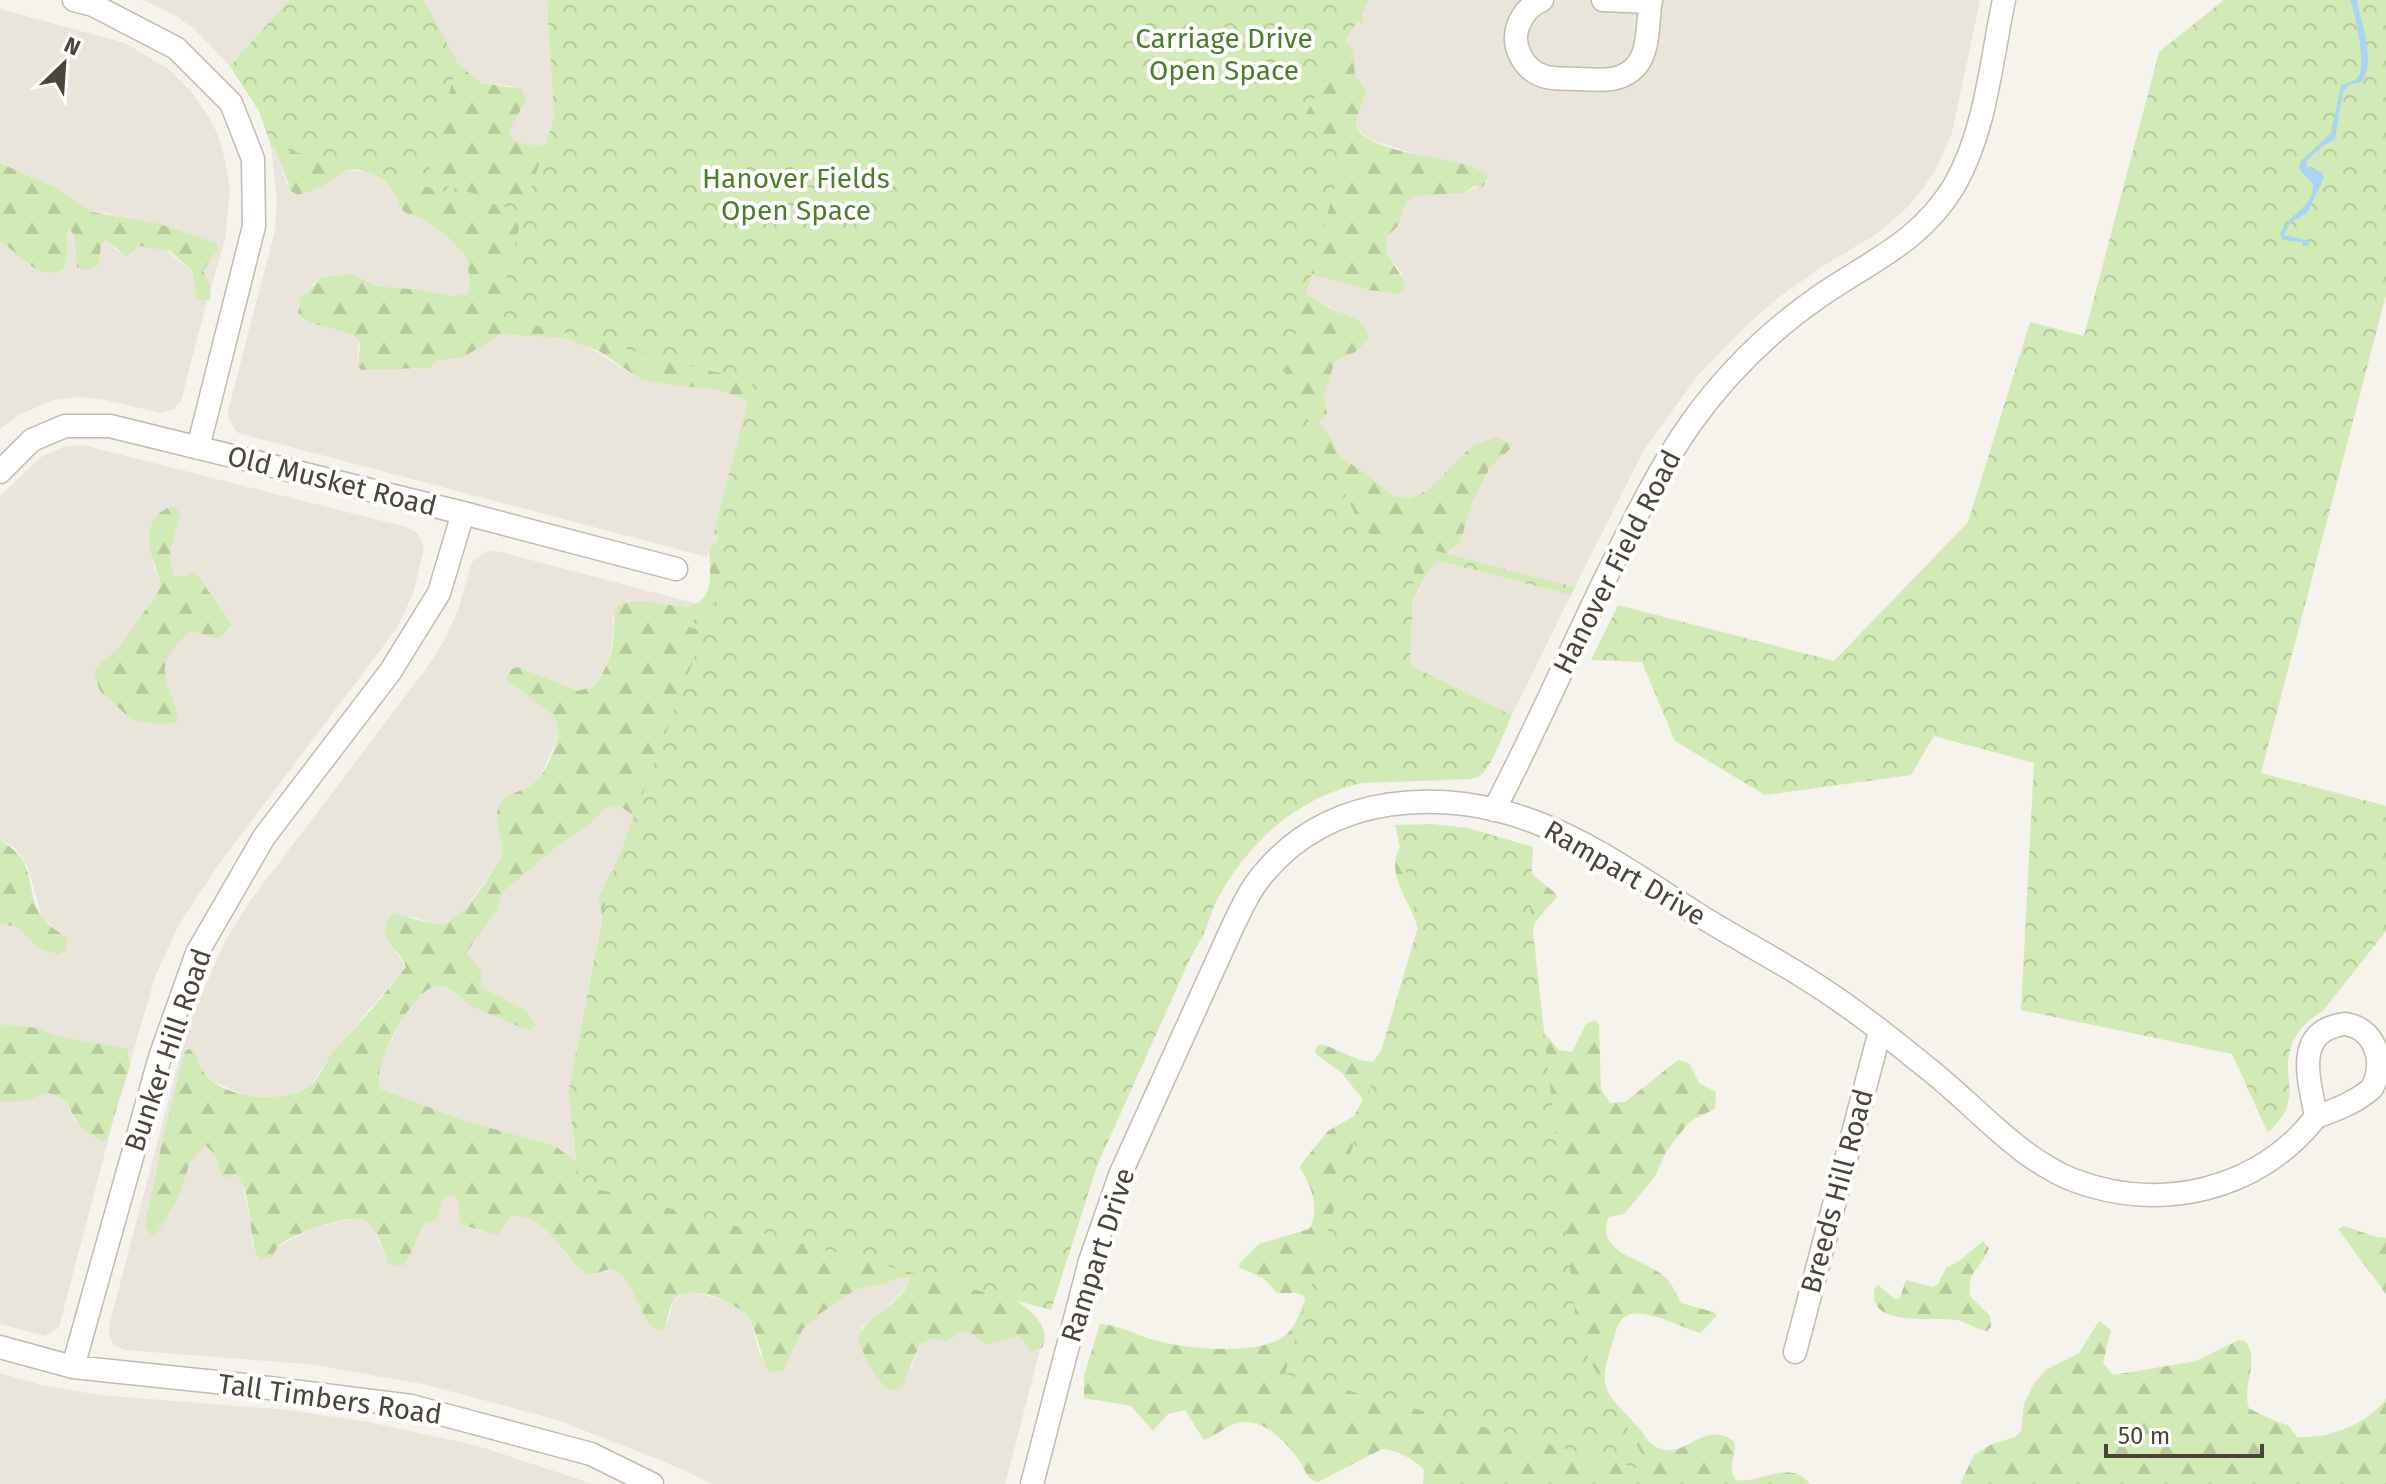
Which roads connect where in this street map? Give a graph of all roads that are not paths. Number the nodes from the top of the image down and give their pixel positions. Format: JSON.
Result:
{"nodes":[{"id":1,"x":74,"y":0,"type":"edge"},
{"id":2,"x":1542,"y":0,"type":"edge"},
{"id":3,"x":1603,"y":0,"type":"edge"},
{"id":4,"x":2004,"y":0,"type":"edge"},
{"id":5,"x":1650,"y":1,"type":"edge"},
{"id":6,"x":198,"y":448,"type":"junction"},
{"id":7,"x":0,"y":472,"type":"edge"},
{"id":8,"x":463,"y":513,"type":"junction"},
{"id":9,"x":676,"y":569,"type":"dead end"},
{"id":10,"x":1494,"y":810,"type":"junction"},
{"id":11,"x":1880,"y":1031,"type":"junction"},
{"id":12,"x":2316,"y":1117,"type":"dead end"},
{"id":13,"x":0,"y":1347,"type":"edge"},
{"id":14,"x":1795,"y":1352,"type":"dead end"},
{"id":15,"x":73,"y":1367,"type":"junction"},
{"id":16,"x":652,"y":1484,"type":"edge"},
{"id":17,"x":1032,"y":1484,"type":"edge"}],
"edges":[{"from":1,"to":6,"type":"street"},
{"from":2,"to":5,"type":"street"},
{"from":3,"to":5,"type":"street"},
{"from":4,"to":10,"type":"street","name":"Hanover Field Road"},
{"from":6,"to":7,"type":"street","name":"Old Musket Road"},
{"from":6,"to":8,"type":"street","name":"Old Musket Road"},
{"from":8,"to":9,"type":"street","name":"Old Musket Road"},
{"from":8,"to":15,"type":"street","name":"Bunker Hill Road"},
{"from":10,"to":11,"type":"street","name":"Rampart Drive"},
{"from":10,"to":17,"type":"street","name":"Rampart Drive"},
{"from":11,"to":12,"type":"street","name":"Rampart Drive"},
{"from":11,"to":14,"type":"street","name":"Breeds Hill Road"},
{"from":13,"to":15,"type":"street","name":"Tall Timbers Road"},
{"from":15,"to":16,"type":"street","name":"Tall Timbers Road"}]}
